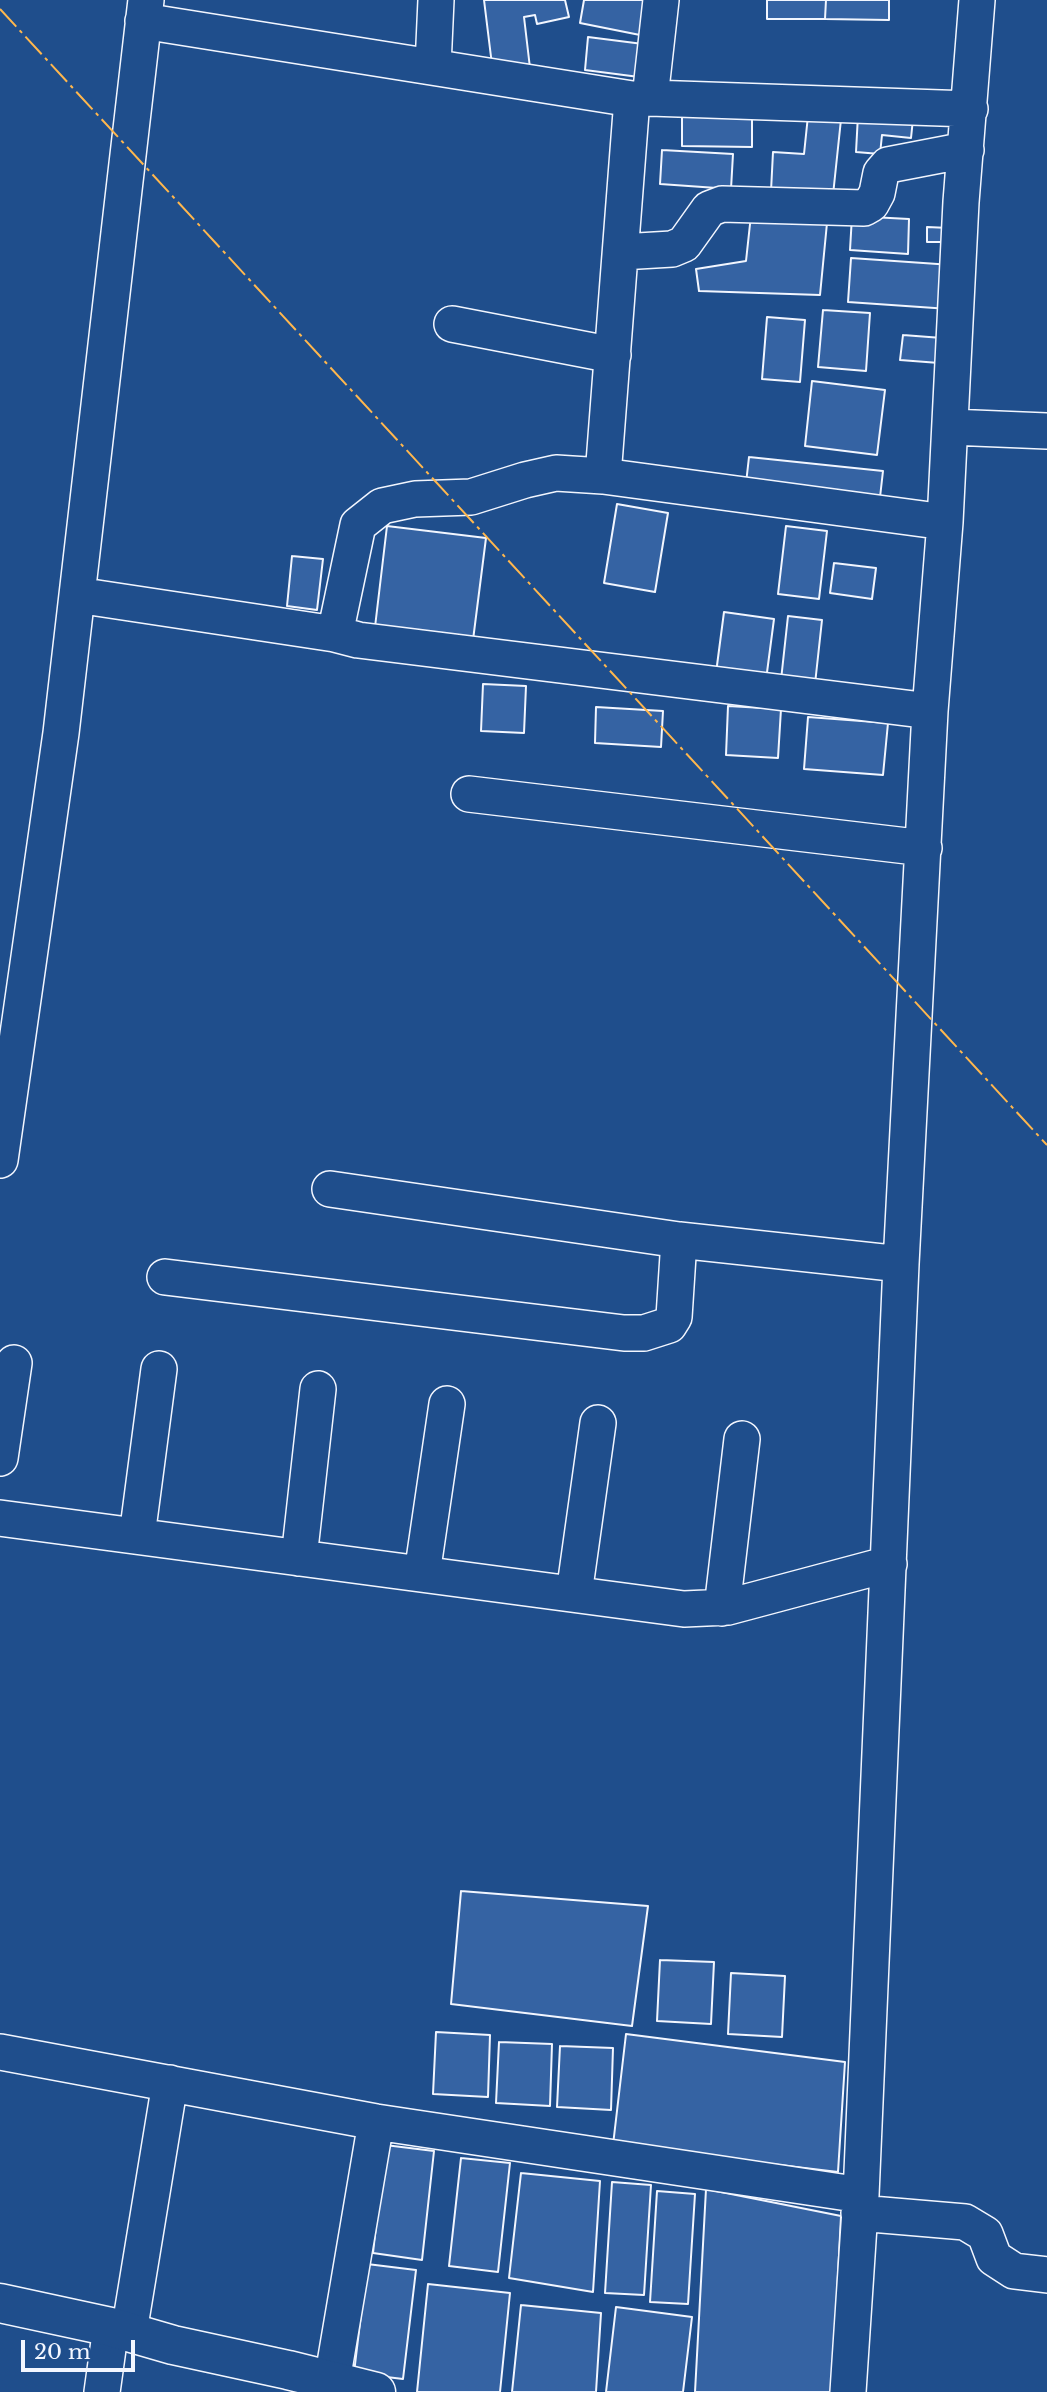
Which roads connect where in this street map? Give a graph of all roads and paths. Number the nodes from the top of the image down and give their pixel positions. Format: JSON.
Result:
{"nodes":[{"id":1,"x":436,"y":0,"type":"edge"},
{"id":2,"x":661,"y":0,"type":"edge"},
{"id":3,"x":977,"y":0,"type":"edge"},
{"id":4,"x":144,"y":10,"type":"edge"},
{"id":5,"x":433,"y":66,"type":"junction"},
{"id":6,"x":641,"y":98,"type":"junction"},
{"id":7,"x":970,"y":109,"type":"junction"},
{"id":8,"x":966,"y":150,"type":"junction"},
{"id":9,"x":621,"y":252,"type":"junction"},
{"id":10,"x":452,"y":324,"type":"dead end"},
{"id":11,"x":613,"y":355,"type":"junction"},
{"id":12,"x":950,"y":427,"type":"junction"},
{"id":13,"x":1047,"y":431,"type":"edge"},
{"id":14,"x":603,"y":476,"type":"junction"},
{"id":15,"x":945,"y":522,"type":"junction"},
{"id":16,"x":76,"y":595,"type":"junction"},
{"id":17,"x":335,"y":634,"type":"junction"},
{"id":18,"x":930,"y":711,"type":"junction"},
{"id":19,"x":469,"y":794,"type":"dead end"},
{"id":20,"x":924,"y":848,"type":"junction"},
{"id":21,"x":0,"y":1160,"type":"edge"},
{"id":22,"x":330,"y":1189,"type":"dead end"},
{"id":23,"x":679,"y":1240,"type":"junction"},
{"id":24,"x":901,"y":1264,"type":"junction"},
{"id":25,"x":165,"y":1277,"type":"dead end"},
{"id":26,"x":14,"y":1363,"type":"dead end"},
{"id":27,"x":159,"y":1369,"type":"dead end"},
{"id":28,"x":318,"y":1389,"type":"dead end"},
{"id":29,"x":447,"y":1404,"type":"dead end"},
{"id":30,"x":598,"y":1423,"type":"dead end"},
{"id":31,"x":742,"y":1439,"type":"dead end"},
{"id":32,"x":0,"y":1458,"type":"edge"},
{"id":33,"x":0,"y":1518,"type":"edge"},
{"id":34,"x":137,"y":1536,"type":"junction"},
{"id":35,"x":299,"y":1558,"type":"junction"},
{"id":36,"x":889,"y":1564,"type":"junction"},
{"id":37,"x":422,"y":1574,"type":"junction"},
{"id":38,"x":574,"y":1594,"type":"junction"},
{"id":39,"x":722,"y":1608,"type":"junction"},
{"id":40,"x":0,"y":2052,"type":"edge"},
{"id":41,"x":170,"y":2083,"type":"junction"},
{"id":42,"x":376,"y":2122,"type":"junction"},
{"id":43,"x":860,"y":2204,"type":"junction"},
{"id":44,"x":1047,"y":2276,"type":"edge"},
{"id":45,"x":0,"y":2303,"type":"edge"},
{"id":46,"x":120,"y":2330,"type":"junction"},
{"id":47,"x":285,"y":2381,"type":"edge"},
{"id":48,"x":332,"y":2381,"type":"junction"},
{"id":49,"x":102,"y":2392,"type":"edge"},
{"id":50,"x":376,"y":2392,"type":"edge"},
{"id":51,"x":848,"y":2392,"type":"edge"}],
"edges":[{"from":1,"to":5,"type":"street"},
{"from":2,"to":6,"type":"street"},
{"from":3,"to":7,"type":"street"},
{"from":4,"to":5,"type":"street"},
{"from":4,"to":16,"type":"street"},
{"from":5,"to":6,"type":"street"},
{"from":6,"to":7,"type":"street"},
{"from":6,"to":9,"type":"street"},
{"from":7,"to":8,"type":"street"},
{"from":8,"to":9,"type":"street"},
{"from":8,"to":12,"type":"street"},
{"from":9,"to":11,"type":"street"},
{"from":10,"to":11,"type":"street"},
{"from":11,"to":14,"type":"street"},
{"from":12,"to":13,"type":"street"},
{"from":12,"to":15,"type":"street"},
{"from":14,"to":15,"type":"street"},
{"from":14,"to":17,"type":"street"},
{"from":15,"to":18,"type":"street"},
{"from":16,"to":17,"type":"street"},
{"from":16,"to":21,"type":"street"},
{"from":17,"to":18,"type":"street"},
{"from":18,"to":20,"type":"street"},
{"from":19,"to":20,"type":"street"},
{"from":20,"to":24,"type":"street"},
{"from":22,"to":23,"type":"street"},
{"from":23,"to":24,"type":"street"},
{"from":23,"to":25,"type":"street"},
{"from":24,"to":36,"type":"street"},
{"from":26,"to":32,"type":"street"},
{"from":27,"to":34,"type":"street"},
{"from":28,"to":35,"type":"street"},
{"from":29,"to":37,"type":"street"},
{"from":30,"to":38,"type":"street"},
{"from":31,"to":39,"type":"street"},
{"from":33,"to":34,"type":"street"},
{"from":34,"to":35,"type":"street"},
{"from":35,"to":37,"type":"street"},
{"from":36,"to":39,"type":"street"},
{"from":36,"to":43,"type":"street"},
{"from":37,"to":38,"type":"street"},
{"from":38,"to":39,"type":"street"},
{"from":40,"to":41,"type":"street"},
{"from":41,"to":42,"type":"street"},
{"from":41,"to":46,"type":"street"},
{"from":42,"to":43,"type":"street"},
{"from":42,"to":48,"type":"street"},
{"from":43,"to":44,"type":"street"},
{"from":43,"to":51,"type":"street"},
{"from":45,"to":46,"type":"street"},
{"from":46,"to":47,"type":"street"},
{"from":46,"to":49,"type":"street"},
{"from":47,"to":48,"type":"street"},
{"from":48,"to":50,"type":"street"}]}
